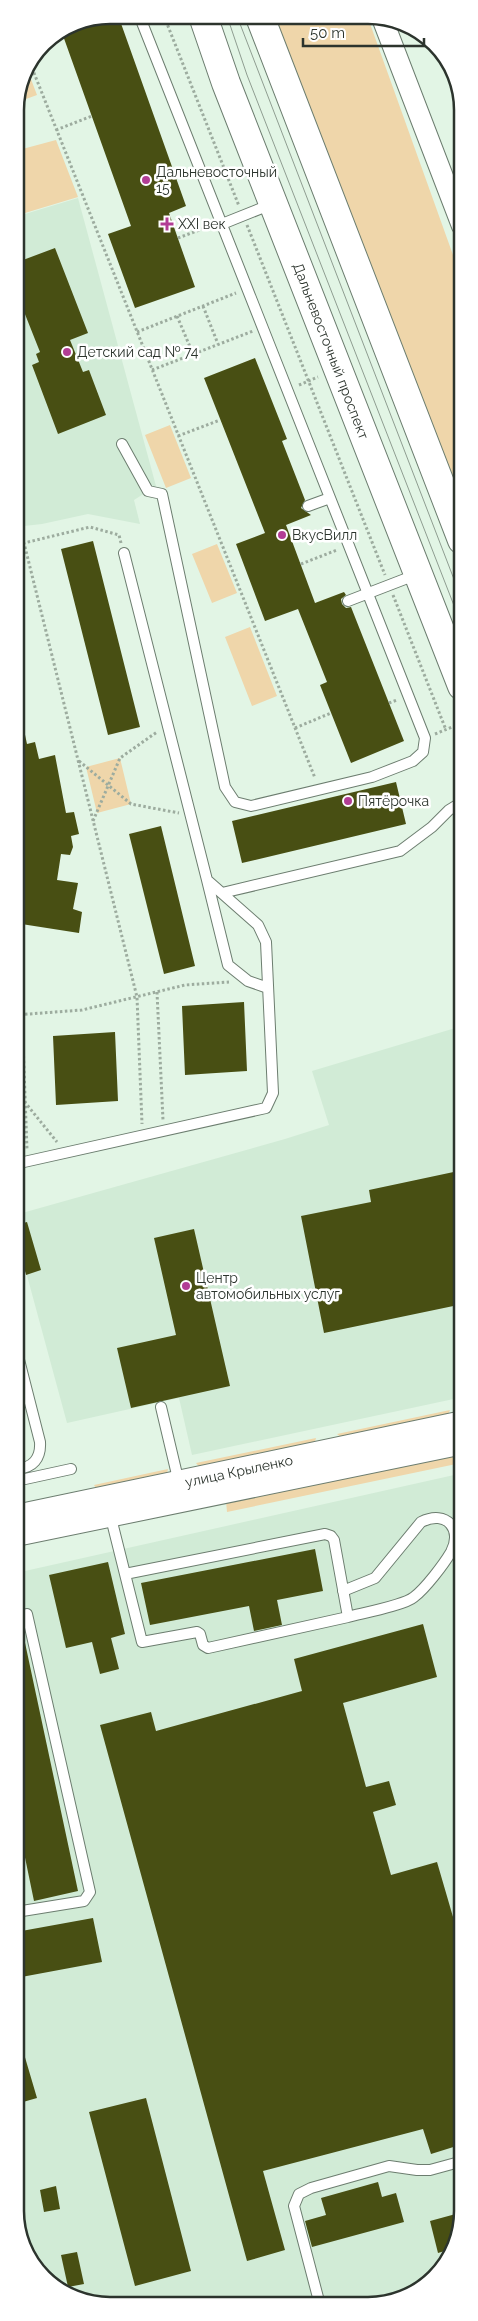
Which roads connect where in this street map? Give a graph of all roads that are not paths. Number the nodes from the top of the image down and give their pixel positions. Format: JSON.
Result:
{"nodes":[{"id":1,"x":144,"y":24,"type":"edge"},
{"id":2,"x":206,"y":24,"type":"edge"},
{"id":3,"x":263,"y":24,"type":"edge"},
{"id":4,"x":385,"y":25,"type":"edge"},
{"id":5,"x":273,"y":203,"type":"junction"},
{"id":6,"x":454,"y":205,"type":"edge"},
{"id":7,"x":222,"y":223,"type":"junction"},
{"id":8,"x":122,"y":444,"type":"dead end"},
{"id":9,"x":330,"y":498,"type":"junction"},
{"id":10,"x":308,"y":506,"type":"dead end"},
{"id":11,"x":454,"y":519,"type":"edge"},
{"id":12,"x":124,"y":553,"type":"road end"},
{"id":13,"x":419,"y":574,"type":"junction"},
{"id":14,"x":368,"y":593,"type":"junction"},
{"id":15,"x":348,"y":600,"type":"dead end"},
{"id":16,"x":454,"y":665,"type":"edge"},
{"id":17,"x":454,"y":807,"type":"edge"},
{"id":18,"x":207,"y":880,"type":"junction"},
{"id":19,"x":222,"y":893,"type":"junction"},
{"id":20,"x":268,"y":988,"type":"junction"},
{"id":21,"x":24,"y":1162,"type":"edge"},
{"id":22,"x":24,"y":1379,"type":"edge"},
{"id":23,"x":161,"y":1407,"type":"dead end"},
{"id":24,"x":454,"y":1433,"type":"edge"},
{"id":25,"x":454,"y":1434,"type":"edge"},
{"id":26,"x":24,"y":1467,"type":"edge"},
{"id":27,"x":71,"y":1470,"type":"dead end"},
{"id":28,"x":24,"y":1479,"type":"edge"},
{"id":29,"x":179,"y":1483,"type":"junction"},
{"id":30,"x":108,"y":1506,"type":"junction"},
{"id":31,"x":82,"y":1512,"type":"junction"},
{"id":32,"x":24,"y":1517,"type":"edge"},
{"id":33,"x":24,"y":1531,"type":"edge"},
{"id":34,"x":125,"y":1574,"type":"junction"},
{"id":35,"x":343,"y":1591,"type":"junction"},
{"id":36,"x":24,"y":1615,"type":"edge"},
{"id":37,"x":348,"y":1617,"type":"junction"},
{"id":38,"x":24,"y":1911,"type":"edge"},
{"id":39,"x":454,"y":2163,"type":"edge"},
{"id":40,"x":318,"y":2297,"type":"edge"}],
"edges":[{"from":1,"to":7,"type":"lane"},
{"from":2,"to":5,"type":"main road","name":"Дальневосточный проспект"},
{"from":3,"to":11,"type":"main road"},
{"from":4,"to":6,"type":"street"},
{"from":5,"to":7,"type":"lane"},
{"from":5,"to":13,"type":"main road","name":"Дальневосточный проспект"},
{"from":7,"to":9,"type":"lane"},
{"from":8,"to":14,"type":"lane"},
{"from":9,"to":10,"type":"lane"},
{"from":9,"to":14,"type":"lane"},
{"from":12,"to":18,"type":"lane"},
{"from":13,"to":14,"type":"lane"},
{"from":13,"to":16,"type":"main road","name":"Дальневосточный проспект"},
{"from":14,"to":15,"type":"lane"},
{"from":17,"to":19,"type":"lane"},
{"from":18,"to":19,"type":"lane"},
{"from":18,"to":20,"type":"lane"},
{"from":19,"to":20,"type":"lane"},
{"from":20,"to":21,"type":"lane"},
{"from":22,"to":26,"type":"lane"},
{"from":23,"to":29,"type":"lane"},
{"from":24,"to":29,"type":"street","name":"улица Крыленко"},
{"from":25,"to":30,"type":"street","name":"улица Крыленко"},
{"from":27,"to":28,"type":"lane"},
{"from":29,"to":30,"type":"street","name":"улица Крыленко"},
{"from":30,"to":31,"type":"street","name":"улица Крыленко"},
{"from":30,"to":34,"type":"lane"},
{"from":31,"to":32,"type":"street","name":"улица Крыленко"},
{"from":31,"to":33,"type":"street","name":"улица Крыленко"},
{"from":34,"to":35,"type":"lane"},
{"from":34,"to":37,"type":"lane"},
{"from":35,"to":37,"type":"lane"},
{"from":35,"to":37,"type":"lane"},
{"from":36,"to":38,"type":"lane"},
{"from":39,"to":40,"type":"lane"}]}
